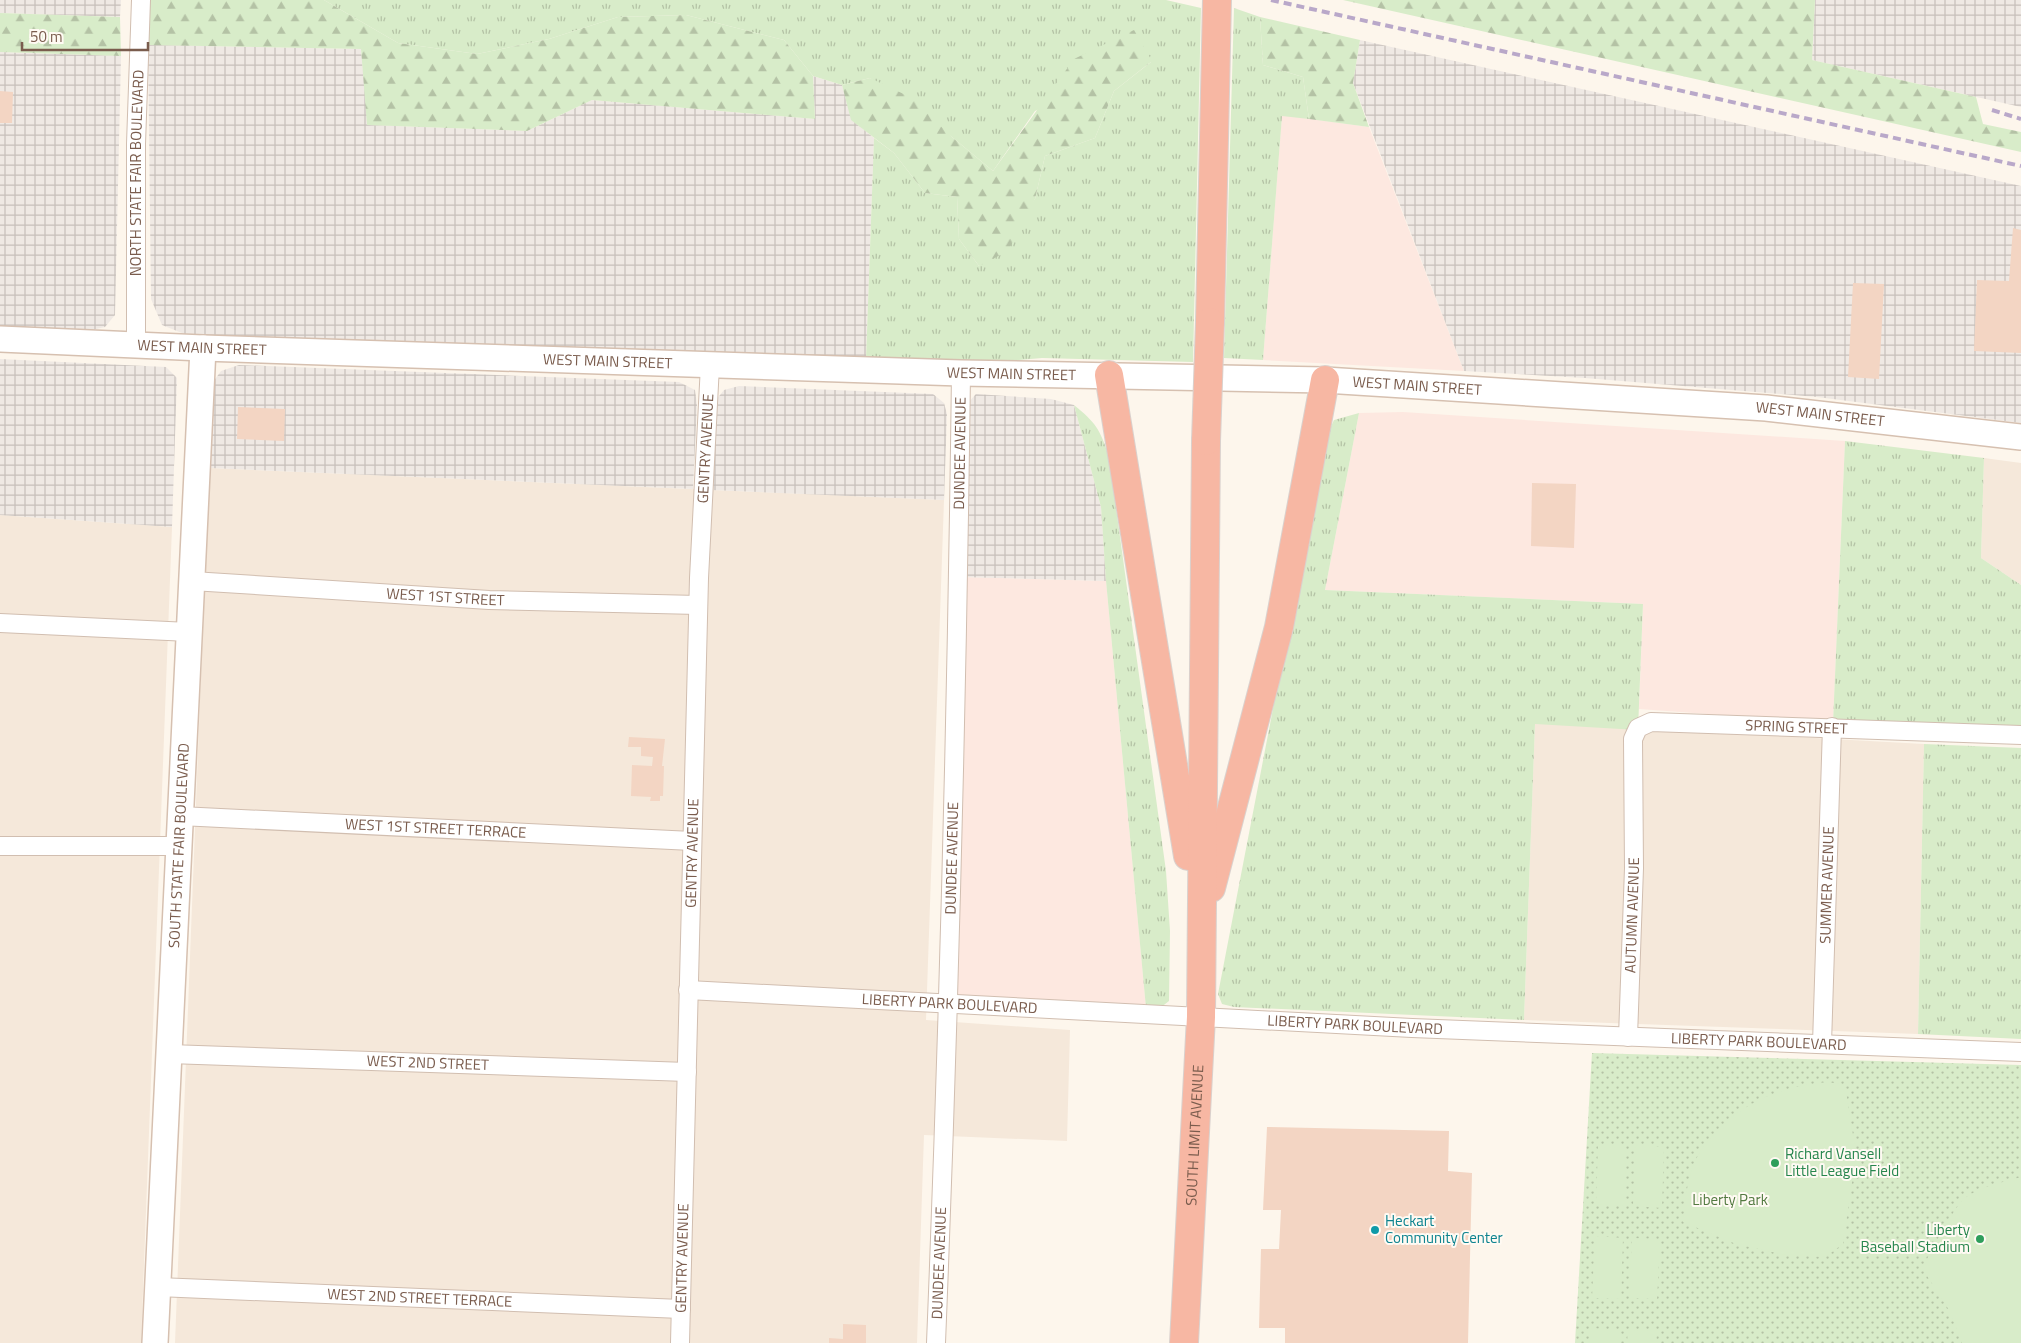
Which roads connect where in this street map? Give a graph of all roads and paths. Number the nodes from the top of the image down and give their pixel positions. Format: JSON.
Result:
{"nodes":[{"id":1,"x":140,"y":0,"type":"edge"},
{"id":2,"x":1217,"y":0,"type":"edge"},
{"id":3,"x":0,"y":340,"type":"edge"},
{"id":4,"x":136,"y":345,"type":"junction"},
{"id":5,"x":203,"y":348,"type":"junction"},
{"id":6,"x":710,"y":365,"type":"junction"},
{"id":7,"x":961,"y":373,"type":"junction"},
{"id":8,"x":1109,"y":375,"type":"junction"},
{"id":9,"x":1325,"y":380,"type":"junction"},
{"id":10,"x":2021,"y":437,"type":"edge"},
{"id":11,"x":192,"y":581,"type":"junction"},
{"id":12,"x":698,"y":605,"type":"junction"},
{"id":13,"x":0,"y":623,"type":"edge"},
{"id":14,"x":189,"y":632,"type":"junction"},
{"id":15,"x":1832,"y":727,"type":"junction"},
{"id":16,"x":2021,"y":735,"type":"edge"},
{"id":17,"x":1634,"y":792,"type":"joint"},
{"id":18,"x":180,"y":816,"type":"junction"},
{"id":19,"x":692,"y":841,"type":"junction"},
{"id":20,"x":0,"y":846,"type":"edge"},
{"id":21,"x":179,"y":846,"type":"junction"},
{"id":22,"x":1200,"y":929,"type":"junction"},
{"id":23,"x":688,"y":990,"type":"junction"},
{"id":24,"x":948,"y":1004,"type":"junction"},
{"id":25,"x":1201,"y":1017,"type":"junction"},
{"id":26,"x":1628,"y":1037,"type":"junction"},
{"id":27,"x":1822,"y":1044,"type":"junction"},
{"id":28,"x":2021,"y":1052,"type":"edge"},
{"id":29,"x":169,"y":1054,"type":"junction"},
{"id":30,"x":687,"y":1072,"type":"junction"},
{"id":31,"x":158,"y":1287,"type":"junction"},
{"id":32,"x":681,"y":1309,"type":"junction"},
{"id":33,"x":155,"y":1343,"type":"edge"},
{"id":34,"x":680,"y":1343,"type":"edge"},
{"id":35,"x":936,"y":1343,"type":"edge"},
{"id":36,"x":1184,"y":1343,"type":"edge"}],
"edges":[{"from":1,"to":4,"type":"street","name":"NORTH STATE FAIR BOULEVARD"},
{"from":2,"to":22,"type":"highway","bridge":true},
{"from":3,"to":4,"type":"main road","name":"WEST MAIN STREET"},
{"from":4,"to":5,"type":"main road","name":"WEST MAIN STREET"},
{"from":5,"to":6,"type":"main road","name":"WEST MAIN STREET"},
{"from":5,"to":11,"type":"main road","name":"SOUTH STATE FAIR BOULEVARD"},
{"from":6,"to":7,"type":"main road","name":"WEST MAIN STREET"},
{"from":6,"to":12,"type":"street","name":"GENTRY AVENUE"},
{"from":7,"to":8,"type":"main road","name":"WEST MAIN STREET"},
{"from":7,"to":24,"type":"street","name":"DUNDEE AVENUE"},
{"from":8,"to":9,"type":"main road","name":"WEST MAIN STREET"},
{"from":8,"to":22,"type":"highway"},
{"from":9,"to":10,"type":"main road","name":"WEST MAIN STREET"},
{"from":9,"to":22,"type":"highway"},
{"from":11,"to":12,"type":"street","name":"WEST 1ST STREET"},
{"from":11,"to":14,"type":"main road","name":"SOUTH STATE FAIR BOULEVARD"},
{"from":12,"to":19,"type":"street","name":"GENTRY AVENUE"},
{"from":13,"to":14,"type":"street"},
{"from":14,"to":18,"type":"main road","name":"SOUTH STATE FAIR BOULEVARD"},
{"from":15,"to":16,"type":"street","name":"SPRING STREET"},
{"from":15,"to":17,"type":"street","name":"SPRING STREET"},
{"from":15,"to":27,"type":"street","name":"SUMMER AVENUE"},
{"from":17,"to":26,"type":"street","name":"AUTUMN AVENUE"},
{"from":18,"to":19,"type":"street","name":"WEST 1ST STREET TERRACE"},
{"from":18,"to":21,"type":"main road","name":"SOUTH STATE FAIR BOULEVARD"},
{"from":19,"to":23,"type":"street","name":"GENTRY AVENUE"},
{"from":20,"to":21,"type":"street"},
{"from":21,"to":29,"type":"main road","name":"SOUTH STATE FAIR BOULEVARD"},
{"from":22,"to":25,"type":"highway","name":"SOUTH LIMIT AVENUE"},
{"from":23,"to":24,"type":"street","name":"LIBERTY PARK BOULEVARD"},
{"from":23,"to":30,"type":"street","name":"GENTRY AVENUE"},
{"from":24,"to":25,"type":"street","name":"LIBERTY PARK BOULEVARD"},
{"from":24,"to":35,"type":"street","name":"DUNDEE AVENUE"},
{"from":25,"to":26,"type":"street","name":"LIBERTY PARK BOULEVARD"},
{"from":25,"to":36,"type":"highway","name":"SOUTH LIMIT AVENUE"},
{"from":26,"to":27,"type":"street","name":"LIBERTY PARK BOULEVARD"},
{"from":27,"to":28,"type":"street","name":"LIBERTY PARK BOULEVARD"},
{"from":29,"to":30,"type":"street","name":"WEST 2ND STREET"},
{"from":29,"to":31,"type":"main road","name":"SOUTH STATE FAIR BOULEVARD"},
{"from":30,"to":32,"type":"street","name":"GENTRY AVENUE"},
{"from":31,"to":32,"type":"street","name":"WEST 2ND STREET TERRACE"},
{"from":31,"to":33,"type":"main road","name":"SOUTH STATE FAIR BOULEVARD"},
{"from":32,"to":34,"type":"street","name":"GENTRY AVENUE"}]}
